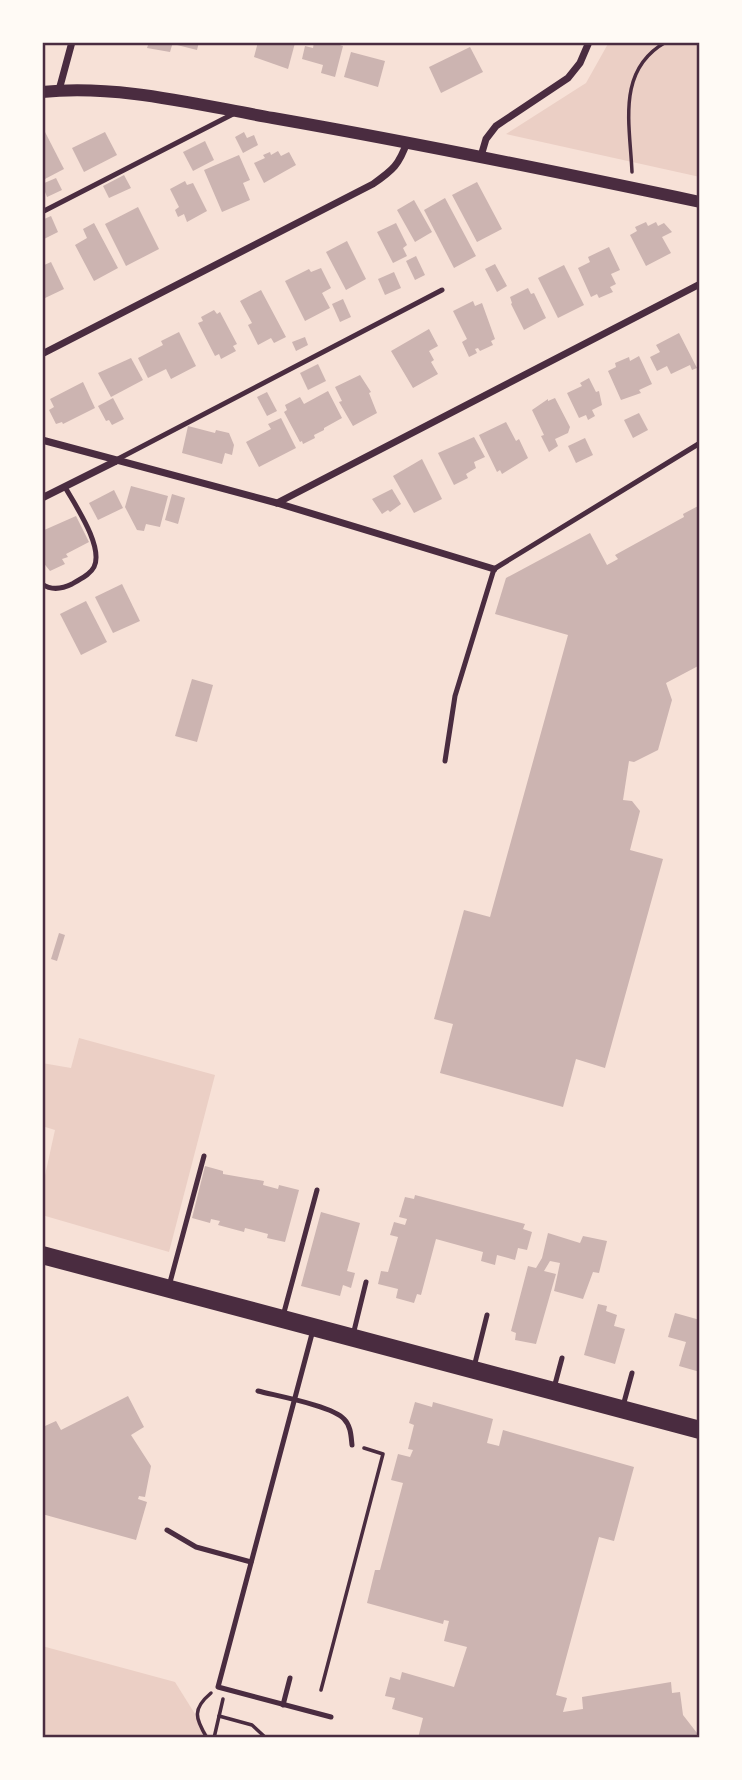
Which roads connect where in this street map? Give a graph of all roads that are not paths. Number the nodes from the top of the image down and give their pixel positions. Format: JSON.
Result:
{"nodes":[{"id":1,"x":72,"y":42,"type":"edge"},
{"id":2,"x":589,"y":42,"type":"edge"},
{"id":3,"x":59,"y":90,"type":"junction"},
{"id":4,"x":42,"y":92,"type":"edge"},
{"id":5,"x":238,"y":112,"type":"junction"},
{"id":6,"x":407,"y":142,"type":"junction"},
{"id":7,"x":481,"y":156,"type":"junction"},
{"id":8,"x":700,"y":202,"type":"edge"},
{"id":9,"x":42,"y":212,"type":"edge"},
{"id":10,"x":700,"y":284,"type":"edge"},
{"id":11,"x":442,"y":290,"type":"dead end"},
{"id":12,"x":42,"y":354,"type":"edge"},
{"id":13,"x":42,"y":440,"type":"edge"},
{"id":14,"x":700,"y":443,"type":"edge"},
{"id":15,"x":117,"y":460,"type":"junction"},
{"id":16,"x":65,"y":487,"type":"junction"},
{"id":17,"x":42,"y":498,"type":"edge"},
{"id":18,"x":277,"y":503,"type":"junction"},
{"id":19,"x":494,"y":569,"type":"junction"},
{"id":20,"x":42,"y":584,"type":"edge"},
{"id":21,"x":445,"y":761,"type":"dead end"},
{"id":22,"x":204,"y":1156,"type":"dead end"},
{"id":23,"x":317,"y":1190,"type":"dead end"},
{"id":24,"x":42,"y":1255,"type":"edge"},
{"id":25,"x":366,"y":1282,"type":"dead end"},
{"id":26,"x":168,"y":1289,"type":"junction"},
{"id":27,"x":487,"y":1315,"type":"dead end"},
{"id":28,"x":282,"y":1319,"type":"junction"},
{"id":29,"x":314,"y":1328,"type":"junction"},
{"id":30,"x":352,"y":1338,"type":"junction"},
{"id":31,"x":562,"y":1358,"type":"dead end"},
{"id":32,"x":474,"y":1370,"type":"junction"},
{"id":33,"x":632,"y":1373,"type":"dead end"},
{"id":34,"x":258,"y":1391,"type":"dead end"},
{"id":35,"x":553,"y":1391,"type":"junction"},
{"id":36,"x":294,"y":1400,"type":"junction"},
{"id":37,"x":622,"y":1409,"type":"junction"},
{"id":38,"x":700,"y":1430,"type":"edge"},
{"id":39,"x":352,"y":1445,"type":"dead end"},
{"id":40,"x":167,"y":1530,"type":"dead end"},
{"id":41,"x":251,"y":1562,"type":"junction"},
{"id":42,"x":290,"y":1678,"type":"dead end"},
{"id":43,"x":283,"y":1704,"type":"junction"},
{"id":44,"x":331,"y":1717,"type":"dead end"}],
"edges":[{"from":1,"to":3,"type":"street"},
{"from":2,"to":7,"type":"street"},
{"from":3,"to":4,"type":"street"},
{"from":3,"to":5,"type":"street"},
{"from":5,"to":6,"type":"street"},
{"from":5,"to":9,"type":"lane"},
{"from":6,"to":7,"type":"street"},
{"from":6,"to":12,"type":"street"},
{"from":7,"to":8,"type":"street"},
{"from":10,"to":18,"type":"street"},
{"from":11,"to":15,"type":"lane"},
{"from":13,"to":15,"type":"street"},
{"from":14,"to":19,"type":"lane"},
{"from":15,"to":16,"type":"street"},
{"from":15,"to":18,"type":"street"},
{"from":16,"to":17,"type":"street"},
{"from":16,"to":20,"type":"lane"},
{"from":18,"to":19,"type":"street"},
{"from":19,"to":21,"type":"lane"},
{"from":22,"to":26,"type":"lane"},
{"from":23,"to":28,"type":"lane"},
{"from":24,"to":26,"type":"main road"},
{"from":25,"to":30,"type":"lane"},
{"from":26,"to":28,"type":"main road"},
{"from":27,"to":32,"type":"lane"},
{"from":28,"to":29,"type":"main road"},
{"from":29,"to":30,"type":"main road"},
{"from":29,"to":36,"type":"lane"},
{"from":30,"to":32,"type":"main road"},
{"from":31,"to":35,"type":"lane"},
{"from":32,"to":35,"type":"main road"},
{"from":33,"to":37,"type":"lane"},
{"from":34,"to":36,"type":"lane"},
{"from":35,"to":37,"type":"main road"},
{"from":36,"to":39,"type":"lane"},
{"from":36,"to":41,"type":"lane"},
{"from":37,"to":38,"type":"main road"},
{"from":40,"to":41,"type":"lane"},
{"from":41,"to":43,"type":"lane"},
{"from":42,"to":43,"type":"lane"},
{"from":43,"to":44,"type":"lane"}]}
